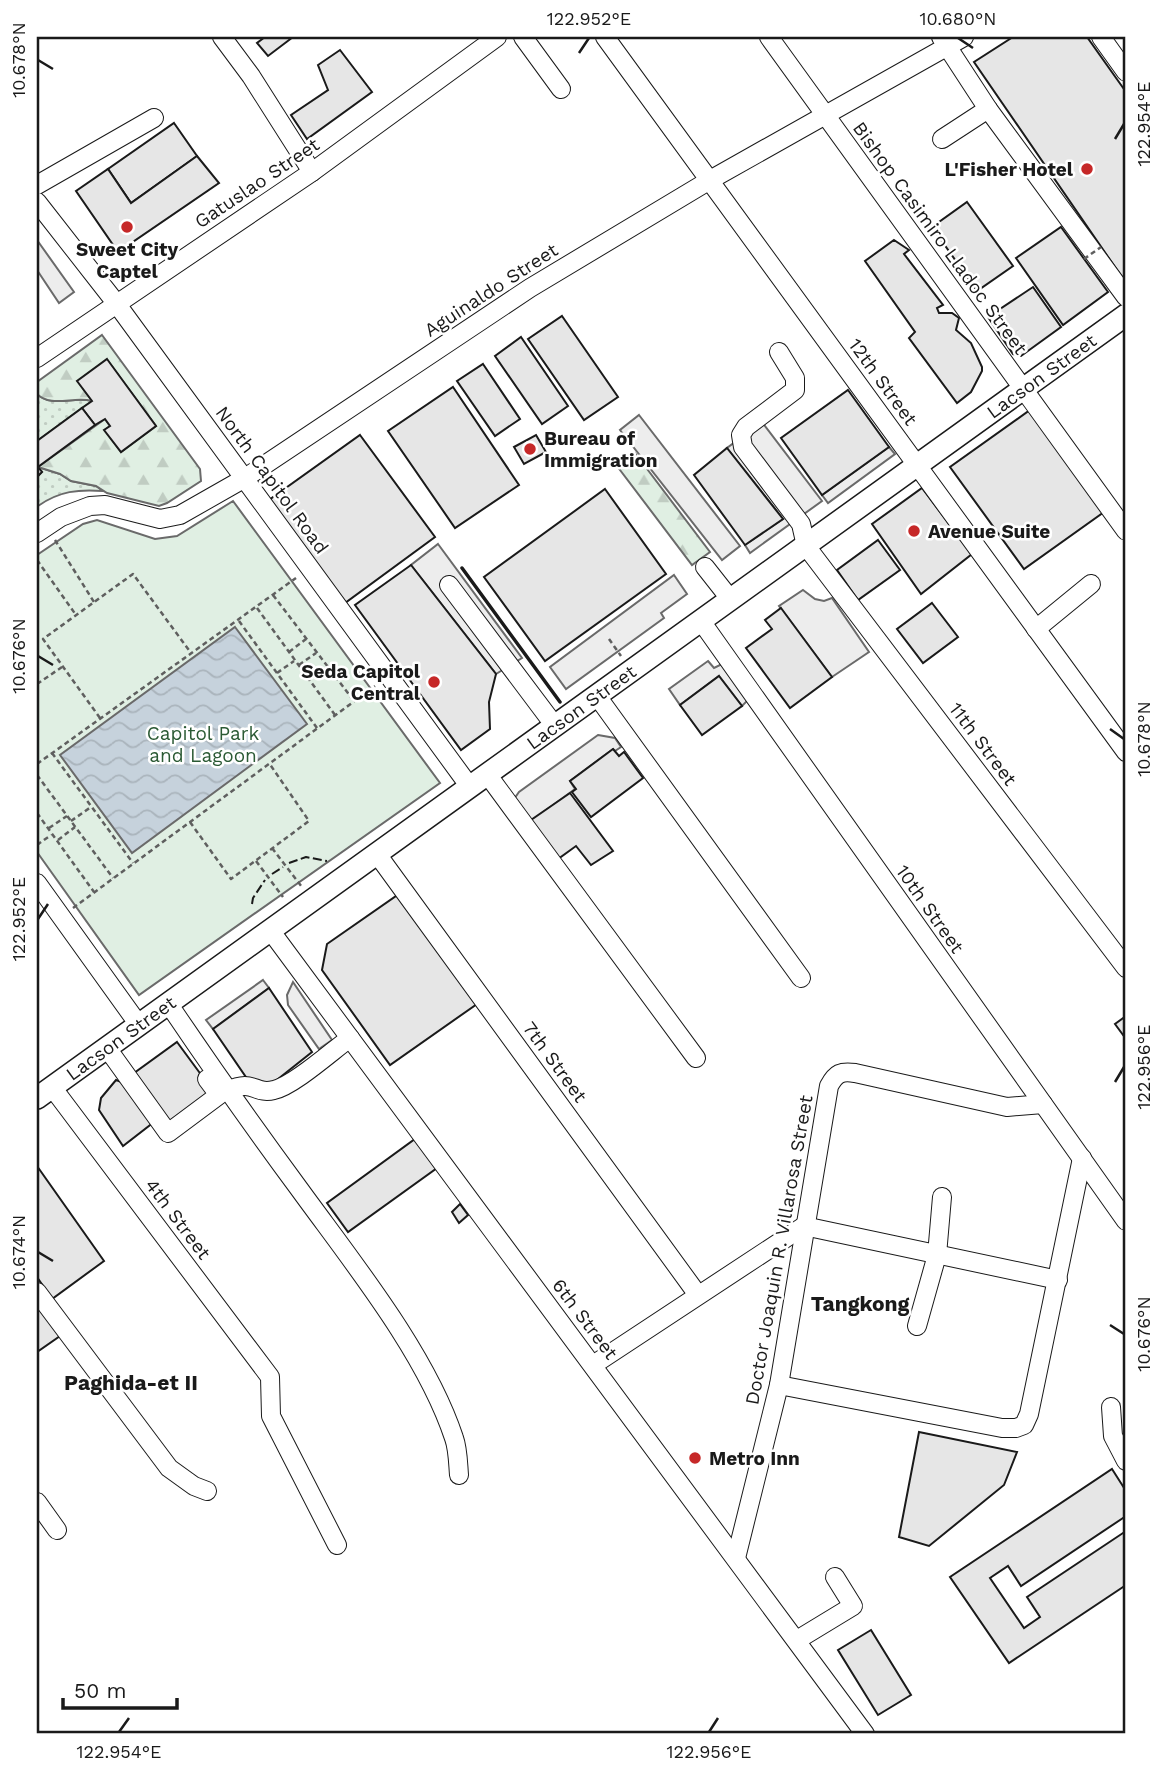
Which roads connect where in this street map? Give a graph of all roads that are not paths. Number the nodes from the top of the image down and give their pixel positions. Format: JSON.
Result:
{"nodes":[{"id":1,"x":222,"y":37,"type":"edge"},
{"id":2,"x":497,"y":37,"type":"edge"},
{"id":3,"x":523,"y":37,"type":"edge"},
{"id":4,"x":605,"y":37,"type":"edge"},
{"id":5,"x":769,"y":37,"type":"edge"},
{"id":6,"x":964,"y":37,"type":"edge"},
{"id":7,"x":1101,"y":37,"type":"edge"},
{"id":8,"x":945,"y":41,"type":"edge"},
{"id":9,"x":1126,"y":72,"type":"edge"},
{"id":10,"x":561,"y":89,"type":"dead end"},
{"id":11,"x":988,"y":109,"type":"junction"},
{"id":12,"x":826,"y":115,"type":"junction"},
{"id":13,"x":154,"y":118,"type":"dead end"},
{"id":14,"x":942,"y":139,"type":"dead end"},
{"id":15,"x":312,"y":172,"type":"junction"},
{"id":16,"x":710,"y":180,"type":"junction"},
{"id":17,"x":37,"y":185,"type":"edge"},
{"id":18,"x":37,"y":202,"type":"edge"},
{"id":19,"x":1126,"y":297,"type":"edge"},
{"id":20,"x":116,"y":303,"type":"junction"},
{"id":21,"x":1126,"y":315,"type":"edge"},
{"id":22,"x":779,"y":352,"type":"dead end"},
{"id":23,"x":37,"y":358,"type":"edge"},
{"id":24,"x":1024,"y":389,"type":"junction"},
{"id":25,"x":918,"y":465,"type":"junction"},
{"id":26,"x":245,"y":478,"type":"junction"},
{"id":27,"x":42,"y":530,"type":"edge"},
{"id":28,"x":1126,"y":531,"type":"edge"},
{"id":29,"x":806,"y":546,"type":"junction"},
{"id":30,"x":705,"y":567,"type":"dead end"},
{"id":31,"x":1091,"y":584,"type":"dead end"},
{"id":32,"x":449,"y":585,"type":"dead end"},
{"id":33,"x":731,"y":600,"type":"junction"},
{"id":34,"x":701,"y":621,"type":"junction"},
{"id":35,"x":1036,"y":629,"type":"junction"},
{"id":36,"x":597,"y":696,"type":"junction"},
{"id":37,"x":555,"y":726,"type":"junction"},
{"id":38,"x":1126,"y":752,"type":"edge"},
{"id":39,"x":479,"y":780,"type":"junction"},
{"id":40,"x":377,"y":854,"type":"junction"},
{"id":41,"x":37,"y":883,"type":"edge"},
{"id":42,"x":270,"y":930,"type":"junction"},
{"id":43,"x":1126,"y":968,"type":"edge"},
{"id":44,"x":801,"y":978,"type":"dead end"},
{"id":45,"x":163,"y":1007,"type":"junction"},
{"id":46,"x":139,"y":1025,"type":"junction"},
{"id":47,"x":350,"y":1038,"type":"junction"},
{"id":48,"x":107,"y":1048,"type":"junction"},
{"id":49,"x":696,"y":1058,"type":"dead end"},
{"id":50,"x":227,"y":1091,"type":"junction"},
{"id":51,"x":45,"y":1093,"type":"edge"},
{"id":52,"x":1043,"y":1104,"type":"junction"},
{"id":53,"x":1082,"y":1158,"type":"junction"},
{"id":54,"x":942,"y":1197,"type":"dead end"},
{"id":55,"x":1126,"y":1221,"type":"edge"},
{"id":56,"x":804,"y":1226,"type":"junction"},
{"id":57,"x":937,"y":1255,"type":"junction"},
{"id":58,"x":1058,"y":1279,"type":"junction"},
{"id":59,"x":37,"y":1292,"type":"edge"},
{"id":60,"x":698,"y":1296,"type":"junction"},
{"id":61,"x":917,"y":1326,"type":"dead end"},
{"id":62,"x":593,"y":1365,"type":"junction"},
{"id":63,"x":779,"y":1385,"type":"junction"},
{"id":64,"x":1111,"y":1406,"type":"dead end"},
{"id":65,"x":1126,"y":1461,"type":"edge"},
{"id":66,"x":459,"y":1475,"type":"dead end"},
{"id":67,"x":207,"y":1491,"type":"dead end"},
{"id":68,"x":37,"y":1502,"type":"edge"},
{"id":69,"x":57,"y":1530,"type":"dead end"},
{"id":70,"x":337,"y":1545,"type":"dead end"},
{"id":71,"x":736,"y":1558,"type":"junction"},
{"id":72,"x":835,"y":1577,"type":"dead end"},
{"id":73,"x":797,"y":1640,"type":"junction"},
{"id":74,"x":865,"y":1734,"type":"edge"}],
"edges":[{"from":1,"to":15,"type":"street"},
{"from":2,"to":15,"type":"street","name":"Gatuslao Street"},
{"from":3,"to":10,"type":"street"},
{"from":4,"to":16,"type":"street","name":"12th Street"},
{"from":5,"to":12,"type":"street","name":"Bishop Casimiro Lladoc Street"},
{"from":6,"to":8,"type":"street","name":"Aguinaldo Street"},
{"from":7,"to":9,"type":"street"},
{"from":8,"to":11,"type":"street"},
{"from":8,"to":12,"type":"street","name":"Aguinaldo Street"},
{"from":11,"to":14,"type":"street"},
{"from":11,"to":19,"type":"street"},
{"from":12,"to":16,"type":"street","name":"Aguinaldo Street"},
{"from":12,"to":24,"type":"street","name":"Bishop Casimiro Lladoc Street"},
{"from":13,"to":17,"type":"street"},
{"from":15,"to":20,"type":"street","name":"Gatuslao Street"},
{"from":16,"to":25,"type":"street","name":"12th Street"},
{"from":16,"to":26,"type":"street","name":"Aguinaldo Street"},
{"from":18,"to":20,"type":"street","name":"North Capitol Road"},
{"from":20,"to":23,"type":"street","name":"Gatuslao Street"},
{"from":20,"to":26,"type":"street","name":"North Capitol Road"},
{"from":21,"to":24,"type":"main road","name":"Lacson Street"},
{"from":22,"to":29,"type":"street","name":"11th Street"},
{"from":24,"to":25,"type":"main road","name":"Lacson Street"},
{"from":24,"to":28,"type":"street","name":"Bishop Casimiro Lladoc Street"},
{"from":25,"to":29,"type":"main road","name":"Lacson Street"},
{"from":25,"to":35,"type":"street","name":"12th Street"},
{"from":26,"to":27,"type":"street","name":"Aguinaldo Street"},
{"from":26,"to":39,"type":"street","name":"North Capitol Road"},
{"from":29,"to":33,"type":"main road","name":"Lacson Street"},
{"from":29,"to":43,"type":"street","name":"11th Street"},
{"from":30,"to":33,"type":"street"},
{"from":31,"to":35,"type":"street"},
{"from":32,"to":37,"type":"street"},
{"from":33,"to":34,"type":"main road","name":"Lacson Street"},
{"from":34,"to":36,"type":"main road","name":"Lacson Street"},
{"from":34,"to":52,"type":"street","name":"10th Street"},
{"from":35,"to":38,"type":"street","name":"12th Street"},
{"from":36,"to":37,"type":"main road","name":"Lacson Street"},
{"from":36,"to":44,"type":"street"},
{"from":37,"to":39,"type":"main road","name":"Lacson Street"},
{"from":39,"to":40,"type":"main road","name":"Lacson Street"},
{"from":39,"to":49,"type":"street","name":"North Capitol Road"},
{"from":40,"to":42,"type":"main road","name":"Lacson Street"},
{"from":40,"to":60,"type":"street","name":"7th Street"},
{"from":41,"to":46,"type":"street"},
{"from":42,"to":45,"type":"main road","name":"Lacson Street"},
{"from":42,"to":47,"type":"street","name":"6th Street"},
{"from":45,"to":46,"type":"main road","name":"Lacson Street"},
{"from":45,"to":48,"type":"street"},
{"from":45,"to":50,"type":"street"},
{"from":46,"to":48,"type":"main road","name":"Lacson Street"},
{"from":47,"to":50,"type":"street"},
{"from":47,"to":62,"type":"street","name":"6th Street"},
{"from":48,"to":51,"type":"main road","name":"Lacson Street"},
{"from":50,"to":66,"type":"street"},
{"from":51,"to":70,"type":"street","name":"4th Street"},
{"from":52,"to":53,"type":"street","name":"10th Street"},
{"from":52,"to":56,"type":"street","name":"Doctor Joaquin R. Villarosa Street"},
{"from":53,"to":55,"type":"street","name":"10th Street"},
{"from":53,"to":58,"type":"street"},
{"from":54,"to":57,"type":"street"},
{"from":56,"to":57,"type":"street"},
{"from":56,"to":60,"type":"street"},
{"from":56,"to":63,"type":"street","name":"Doctor Joaquin R. Villarosa Street"},
{"from":57,"to":58,"type":"street"},
{"from":57,"to":61,"type":"street"},
{"from":58,"to":63,"type":"street"},
{"from":59,"to":67,"type":"street"},
{"from":60,"to":62,"type":"street"},
{"from":62,"to":71,"type":"street","name":"6th Street"},
{"from":63,"to":71,"type":"street","name":"Doctor Joaquin R. Villarosa Street"},
{"from":64,"to":65,"type":"street"},
{"from":68,"to":69,"type":"street"},
{"from":71,"to":73,"type":"street","name":"6th Street"},
{"from":72,"to":73,"type":"street"},
{"from":73,"to":74,"type":"street","name":"6th Street"}]}
